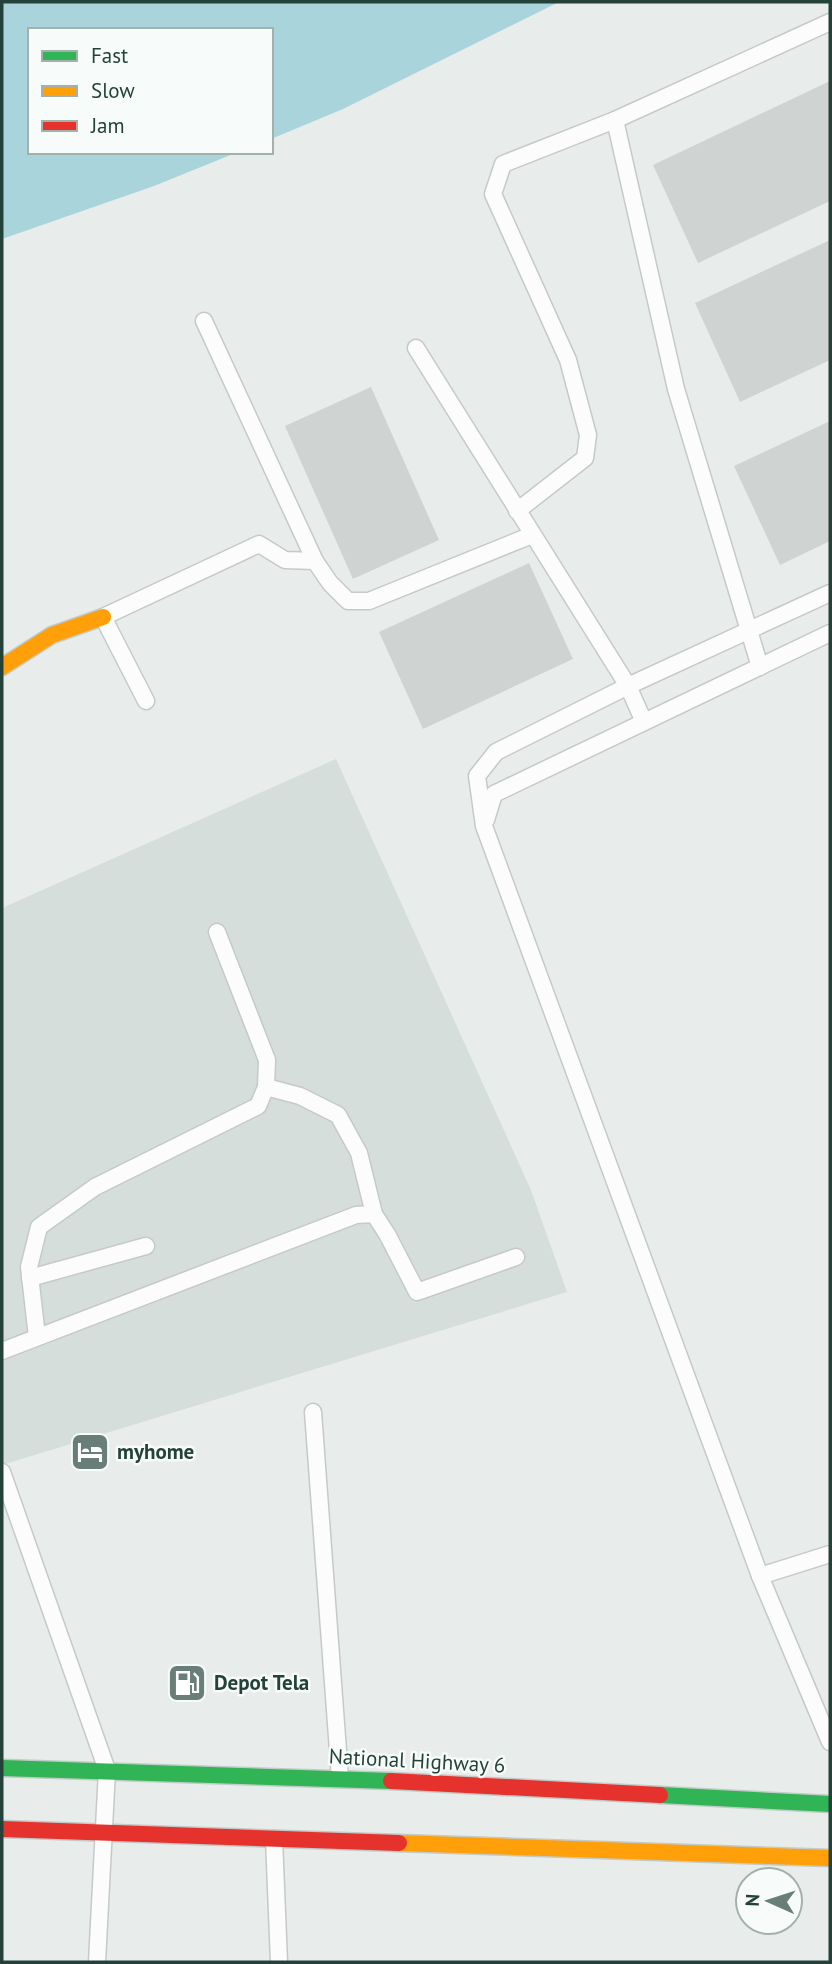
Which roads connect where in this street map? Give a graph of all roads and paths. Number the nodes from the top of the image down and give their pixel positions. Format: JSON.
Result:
{"nodes":[{"id":1,"x":830,"y":22,"type":"edge"},
{"id":2,"x":615,"y":120,"type":"junction"},
{"id":3,"x":204,"y":321,"type":"dead end"},
{"id":4,"x":416,"y":348,"type":"dead end"},
{"id":5,"x":517,"y":511,"type":"junction"},
{"id":6,"x":533,"y":535,"type":"junction"},
{"id":7,"x":315,"y":561,"type":"junction"},
{"id":8,"x":830,"y":593,"type":"edge"},
{"id":9,"x":103,"y":617,"type":"junction"},
{"id":10,"x":750,"y":632,"type":"junction"},
{"id":11,"x":830,"y":633,"type":"edge"},
{"id":12,"x":2,"y":667,"type":"edge"},
{"id":13,"x":760,"y":667,"type":"junction"},
{"id":14,"x":628,"y":686,"type":"junction"},
{"id":15,"x":146,"y":701,"type":"dead end"},
{"id":16,"x":643,"y":722,"type":"junction"},
{"id":17,"x":484,"y":826,"type":"junction"},
{"id":18,"x":217,"y":932,"type":"dead end"},
{"id":19,"x":266,"y":1087,"type":"junction"},
{"id":20,"x":373,"y":1214,"type":"junction"},
{"id":21,"x":146,"y":1246,"type":"dead end"},
{"id":22,"x":516,"y":1257,"type":"dead end"},
{"id":23,"x":30,"y":1278,"type":"junction"},
{"id":24,"x":37,"y":1337,"type":"junction"},
{"id":25,"x":2,"y":1351,"type":"edge"},
{"id":26,"x":313,"y":1412,"type":"dead end"},
{"id":27,"x":2,"y":1472,"type":"edge"},
{"id":28,"x":830,"y":1554,"type":"edge"},
{"id":29,"x":760,"y":1576,"type":"junction"},
{"id":30,"x":830,"y":1742,"type":"edge"},
{"id":31,"x":2,"y":1768,"type":"edge"},
{"id":32,"x":107,"y":1770,"type":"junction"},
{"id":33,"x":340,"y":1778,"type":"junction"},
{"id":34,"x":830,"y":1804,"type":"edge"},
{"id":35,"x":2,"y":1829,"type":"edge"},
{"id":36,"x":104,"y":1831,"type":"junction"},
{"id":37,"x":274,"y":1839,"type":"junction"},
{"id":38,"x":830,"y":1858,"type":"edge"},
{"id":39,"x":97,"y":1962,"type":"edge"},
{"id":40,"x":279,"y":1962,"type":"edge"}],
"edges":[{"from":1,"to":2,"type":"lane"},
{"from":2,"to":5,"type":"lane"},
{"from":2,"to":10,"type":"lane"},
{"from":3,"to":7,"type":"lane"},
{"from":4,"to":5,"type":"lane"},
{"from":5,"to":6,"type":"lane"},
{"from":6,"to":7,"type":"lane"},
{"from":6,"to":14,"type":"lane"},
{"from":7,"to":9,"type":"lane"},
{"from":8,"to":10,"type":"lane"},
{"from":9,"to":12,"type":"main road"},
{"from":9,"to":15,"type":"lane"},
{"from":10,"to":13,"type":"lane"},
{"from":10,"to":14,"type":"lane"},
{"from":11,"to":13,"type":"lane"},
{"from":13,"to":16,"type":"lane"},
{"from":14,"to":16,"type":"lane"},
{"from":14,"to":17,"type":"lane"},
{"from":16,"to":17,"type":"lane"},
{"from":17,"to":29,"type":"lane"},
{"from":18,"to":19,"type":"lane"},
{"from":19,"to":20,"type":"lane"},
{"from":19,"to":23,"type":"lane"},
{"from":20,"to":22,"type":"lane"},
{"from":20,"to":24,"type":"lane"},
{"from":21,"to":23,"type":"lane"},
{"from":23,"to":24,"type":"lane"},
{"from":24,"to":25,"type":"lane"},
{"from":26,"to":33,"type":"lane"},
{"from":27,"to":32,"type":"lane"},
{"from":28,"to":29,"type":"lane"},
{"from":29,"to":30,"type":"lane"},
{"from":31,"to":32,"type":"main road","name":"National Highway 6"},
{"from":32,"to":33,"type":"main road","name":"National Highway 6"},
{"from":32,"to":36,"type":"lane"},
{"from":33,"to":34,"type":"main road","name":"National Highway 6"},
{"from":35,"to":36,"type":"main road"},
{"from":36,"to":37,"type":"main road"},
{"from":36,"to":39,"type":"lane"},
{"from":37,"to":38,"type":"main road"},
{"from":37,"to":40,"type":"lane"}]}
